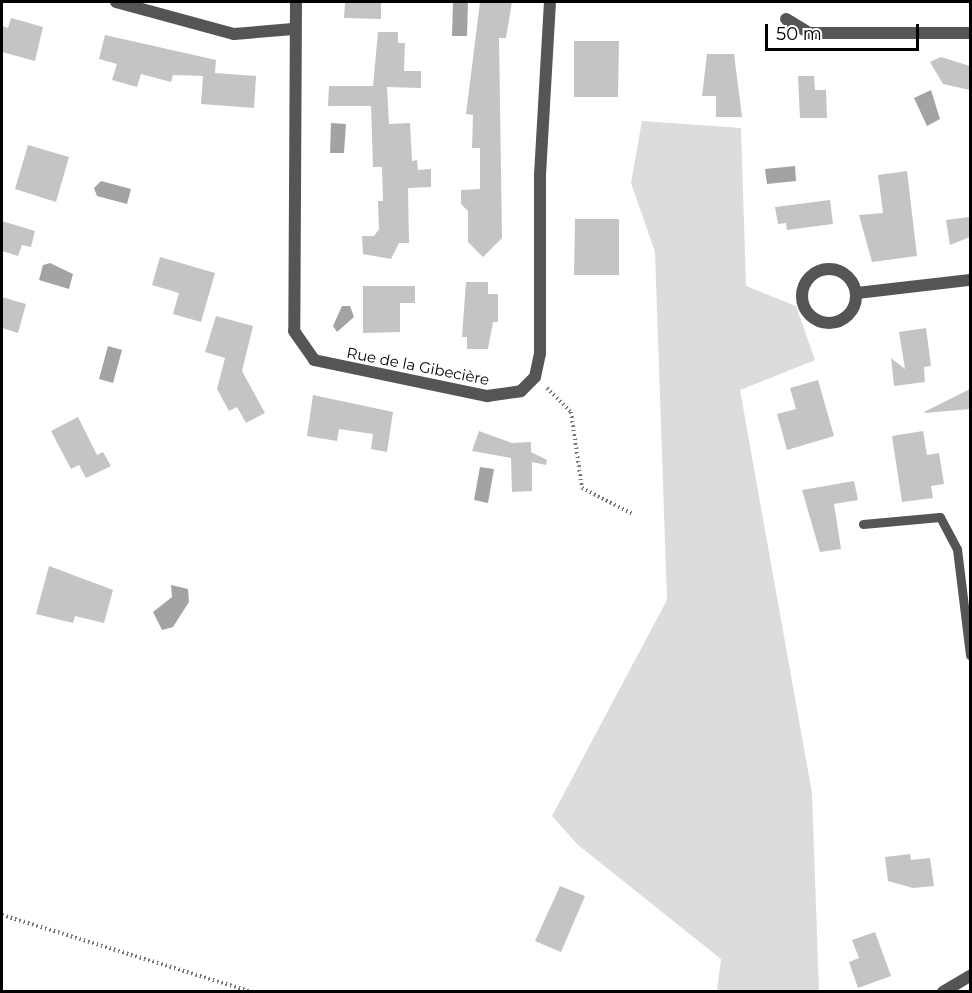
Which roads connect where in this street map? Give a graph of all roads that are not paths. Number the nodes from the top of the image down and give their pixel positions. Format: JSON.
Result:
{"nodes":[{"id":1,"x":116,"y":2,"type":"edge"},
{"id":2,"x":296,"y":2,"type":"edge"},
{"id":3,"x":550,"y":2,"type":"edge"},
{"id":4,"x":786,"y":19,"type":"dead end"},
{"id":5,"x":293,"y":29,"type":"junction"},
{"id":6,"x":970,"y":33,"type":"edge"},
{"id":7,"x":970,"y":280,"type":"edge"},
{"id":8,"x":857,"y":293,"type":"junction"},
{"id":9,"x":863,"y":524,"type":"dead end"},
{"id":10,"x":970,"y":655,"type":"edge"},
{"id":11,"x":970,"y":976,"type":"edge"},
{"id":12,"x":943,"y":992,"type":"edge"}],
"edges":[{"from":1,"to":5,"type":"street"},
{"from":2,"to":5,"type":"street","name":"Rue de la Gibecière"},
{"from":3,"to":5,"type":"street","name":"Rue de la Gibecière"},
{"from":4,"to":6,"type":"street"},
{"from":7,"to":8,"type":"street"},
{"from":8,"to":8,"type":"street"},
{"from":9,"to":10,"type":"lane"},
{"from":11,"to":12,"type":"street"}]}
